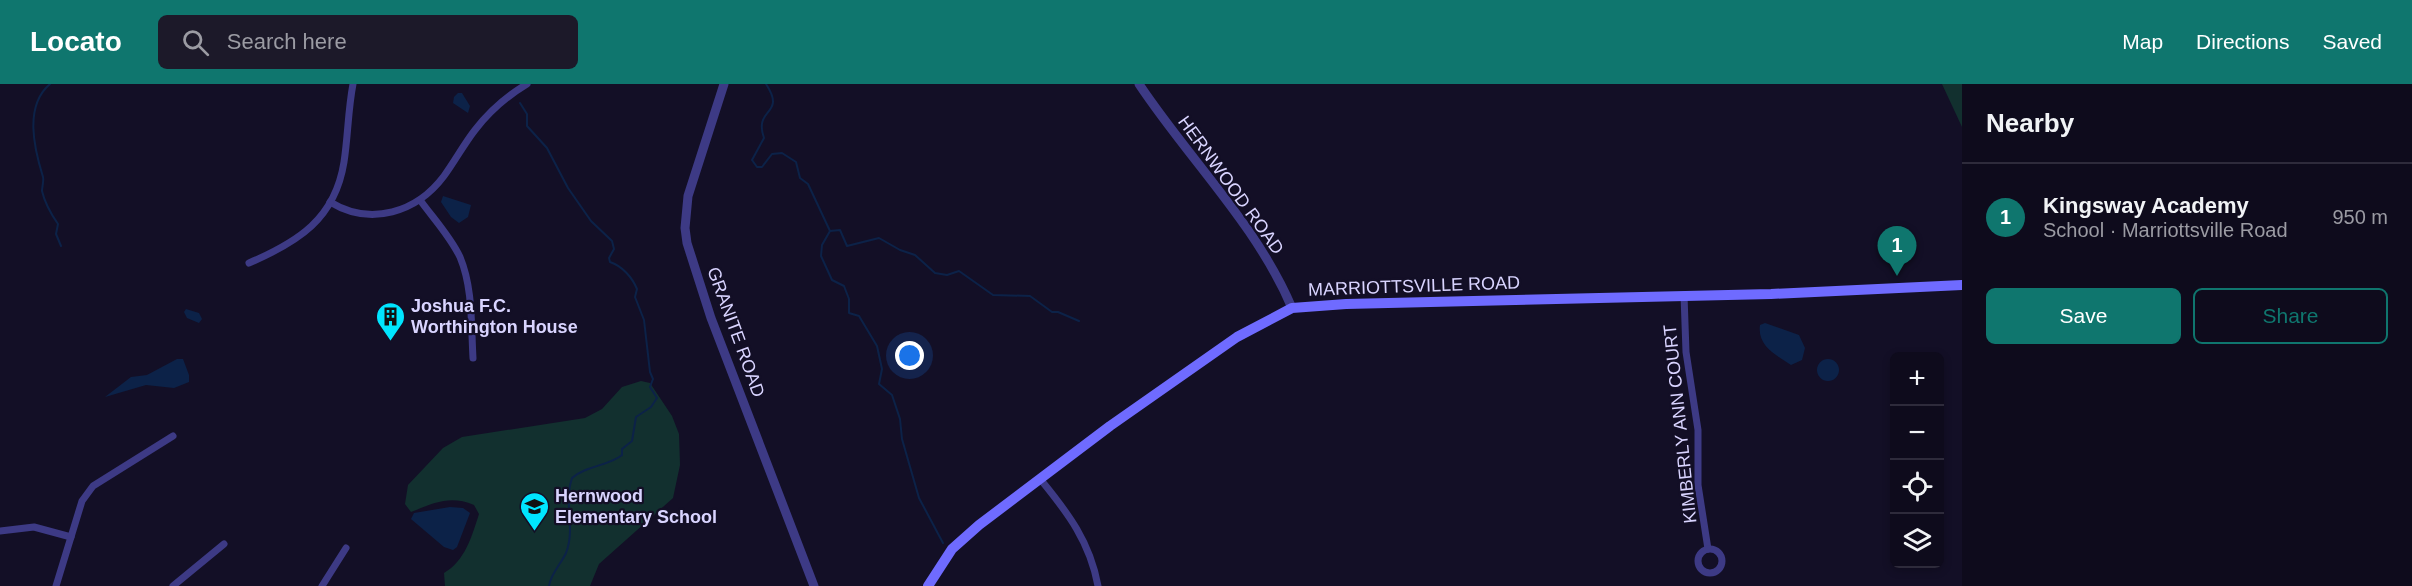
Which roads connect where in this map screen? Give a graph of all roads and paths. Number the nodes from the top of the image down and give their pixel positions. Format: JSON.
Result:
{"nodes":[{"id":1,"x":353,"y":84,"type":"edge"},
{"id":2,"x":527,"y":84,"type":"edge"},
{"id":3,"x":724,"y":84,"type":"edge"},
{"id":4,"x":1139,"y":84,"type":"edge"},
{"id":5,"x":420,"y":200,"type":"junction"},
{"id":6,"x":330,"y":202,"type":"junction"},
{"id":7,"x":249,"y":263,"type":"dead end"},
{"id":8,"x":1962,"y":285,"type":"edge"},
{"id":9,"x":1684,"y":296,"type":"junction"},
{"id":10,"x":1292,"y":308,"type":"junction"},
{"id":11,"x":473,"y":358,"type":"dead end"},
{"id":12,"x":174,"y":436,"type":"dead end"},
{"id":13,"x":1041,"y":480,"type":"junction"},
{"id":14,"x":0,"y":531,"type":"edge"},
{"id":15,"x":70,"y":537,"type":"junction"},
{"id":16,"x":224,"y":544,"type":"dead end"},
{"id":17,"x":346,"y":549,"type":"dead end"},
{"id":18,"x":1708,"y":549,"type":"dead end"},
{"id":19,"x":56,"y":586,"type":"edge"},
{"id":20,"x":173,"y":586,"type":"edge"},
{"id":21,"x":322,"y":586,"type":"edge"},
{"id":22,"x":814,"y":586,"type":"edge"},
{"id":23,"x":928,"y":586,"type":"edge"},
{"id":24,"x":1098,"y":586,"type":"edge"}],
"edges":[{"from":1,"to":6,"type":"street"},
{"from":2,"to":5,"type":"street"},
{"from":3,"to":22,"type":"street","name":"GRANITE ROAD"},
{"from":4,"to":10,"type":"street","name":"HERNWOOD ROAD"},
{"from":5,"to":6,"type":"street"},
{"from":5,"to":11,"type":"street"},
{"from":6,"to":7,"type":"street"},
{"from":8,"to":9,"type":"main road","name":"MARRIOTTSVILLE ROAD"},
{"from":9,"to":10,"type":"main road","name":"MARRIOTTSVILLE ROAD"},
{"from":9,"to":18,"type":"street","name":"KIMBERLY ANN COURT"},
{"from":10,"to":13,"type":"main road","name":"MARRIOTTSVILLE ROAD"},
{"from":12,"to":15,"type":"street"},
{"from":13,"to":23,"type":"main road","name":"MARRIOTTSVILLE ROAD"},
{"from":13,"to":24,"type":"street"},
{"from":14,"to":15,"type":"street"},
{"from":15,"to":19,"type":"street"},
{"from":16,"to":20,"type":"street"},
{"from":17,"to":21,"type":"street"}]}
